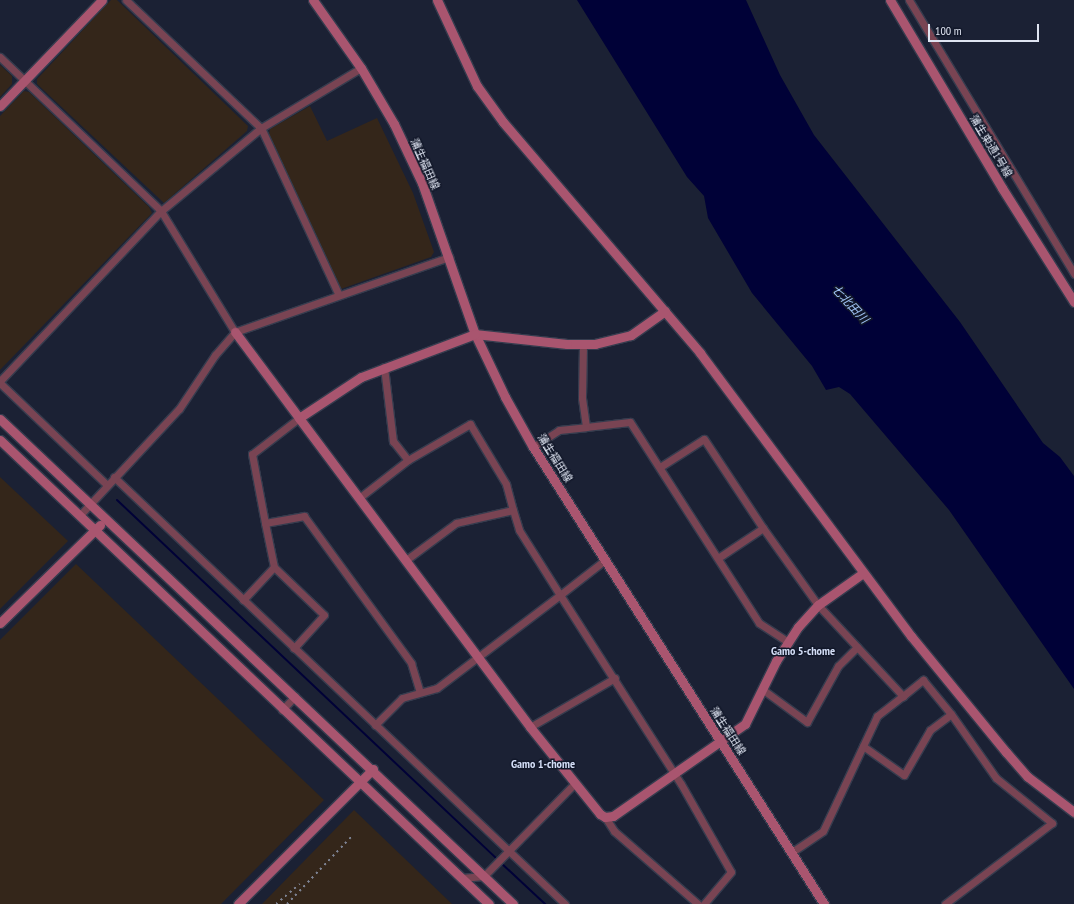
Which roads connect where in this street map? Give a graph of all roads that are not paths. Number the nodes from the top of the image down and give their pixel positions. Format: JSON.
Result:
{"nodes":[{"id":1,"x":102,"y":0,"type":"edge"},
{"id":2,"x":126,"y":0,"type":"edge"},
{"id":3,"x":313,"y":0,"type":"edge"},
{"id":4,"x":437,"y":0,"type":"edge"},
{"id":5,"x":890,"y":0,"type":"edge"},
{"id":6,"x":910,"y":0,"type":"edge"},
{"id":7,"x":0,"y":57,"type":"edge"},
{"id":8,"x":361,"y":68,"type":"junction"},
{"id":9,"x":24,"y":80,"type":"junction"},
{"id":10,"x":0,"y":106,"type":"edge"},
{"id":11,"x":261,"y":128,"type":"junction"},
{"id":12,"x":161,"y":211,"type":"junction"},
{"id":13,"x":449,"y":257,"type":"junction"},
{"id":14,"x":1074,"y":274,"type":"edge"},
{"id":15,"x":339,"y":295,"type":"junction"},
{"id":16,"x":1074,"y":302,"type":"edge"},
{"id":17,"x":665,"y":311,"type":"junction"},
{"id":18,"x":235,"y":332,"type":"junction"},
{"id":19,"x":476,"y":334,"type":"junction"},
{"id":20,"x":583,"y":345,"type":"junction"},
{"id":21,"x":384,"y":367,"type":"junction"},
{"id":22,"x":0,"y":382,"type":"edge"},
{"id":23,"x":299,"y":418,"type":"junction"},
{"id":24,"x":0,"y":420,"type":"edge"},
{"id":25,"x":586,"y":427,"type":"junction"},
{"id":26,"x":0,"y":440,"type":"edge"},
{"id":27,"x":533,"y":447,"type":"junction"},
{"id":28,"x":408,"y":460,"type":"junction"},
{"id":29,"x":660,"y":468,"type":"junction"},
{"id":30,"x":114,"y":478,"type":"junction"},
{"id":31,"x":107,"y":485,"type":"junction"},
{"id":32,"x":359,"y":498,"type":"junction"},
{"id":33,"x":89,"y":504,"type":"junction"},
{"id":34,"x":513,"y":510,"type":"junction"},
{"id":35,"x":80,"y":515,"type":"junction"},
{"id":36,"x":105,"y":520,"type":"junction"},
{"id":37,"x":265,"y":523,"type":"junction"},
{"id":38,"x":763,"y":528,"type":"junction"},
{"id":39,"x":95,"y":529,"type":"junction"},
{"id":40,"x":718,"y":558,"type":"junction"},
{"id":41,"x":406,"y":560,"type":"junction"},
{"id":42,"x":605,"y":560,"type":"junction"},
{"id":43,"x":274,"y":567,"type":"junction"},
{"id":44,"x":863,"y":573,"type":"junction"},
{"id":45,"x":560,"y":595,"type":"junction"},
{"id":46,"x":243,"y":600,"type":"junction"},
{"id":47,"x":818,"y":605,"type":"junction"},
{"id":48,"x":0,"y":623,"type":"edge"},
{"id":49,"x":788,"y":641,"type":"junction"},
{"id":50,"x":857,"y":647,"type":"junction"},
{"id":51,"x":294,"y":648,"type":"junction"},
{"id":52,"x":478,"y":656,"type":"junction"},
{"id":53,"x":615,"y":678,"type":"junction"},
{"id":54,"x":762,"y":689,"type":"junction"},
{"id":55,"x":420,"y":692,"type":"junction"},
{"id":56,"x":295,"y":696,"type":"junction"},
{"id":57,"x":903,"y":696,"type":"junction"},
{"id":58,"x":282,"y":710,"type":"junction"},
{"id":59,"x":951,"y":714,"type":"junction"},
{"id":60,"x":375,"y":725,"type":"junction"},
{"id":61,"x":530,"y":727,"type":"junction"},
{"id":62,"x":720,"y":742,"type":"junction"},
{"id":63,"x":864,"y":746,"type":"junction"},
{"id":64,"x":373,"y":769,"type":"junction"},
{"id":65,"x":674,"y":774,"type":"junction"},
{"id":66,"x":360,"y":782,"type":"junction"},
{"id":67,"x":575,"y":783,"type":"junction"},
{"id":68,"x":1074,"y":812,"type":"edge"},
{"id":69,"x":605,"y":817,"type":"junction"},
{"id":70,"x":792,"y":852,"type":"junction"},
{"id":71,"x":507,"y":854,"type":"junction"},
{"id":72,"x":484,"y":876,"type":"junction"},
{"id":73,"x":461,"y":878,"type":"junction"},
{"id":74,"x":238,"y":904,"type":"edge"},
{"id":75,"x":489,"y":904,"type":"edge"},
{"id":76,"x":513,"y":904,"type":"edge"},
{"id":77,"x":565,"y":904,"type":"edge"},
{"id":78,"x":698,"y":904,"type":"edge"},
{"id":79,"x":704,"y":904,"type":"edge"},
{"id":80,"x":824,"y":904,"type":"edge"},
{"id":81,"x":945,"y":904,"type":"edge"}],
"edges":[{"from":1,"to":9,"type":"street"},
{"from":2,"to":11,"type":"street"},
{"from":3,"to":8,"type":"street","name":"蒲生福田線"},
{"from":4,"to":17,"type":"street"},
{"from":5,"to":16,"type":"street","name":"蒲生東通1号線"},
{"from":6,"to":14,"type":"street"},
{"from":7,"to":9,"type":"street"},
{"from":8,"to":11,"type":"street"},
{"from":8,"to":13,"type":"street","name":"蒲生福田線"},
{"from":9,"to":10,"type":"street"},
{"from":9,"to":12,"type":"street"},
{"from":11,"to":12,"type":"street"},
{"from":11,"to":15,"type":"street"},
{"from":12,"to":18,"type":"street"},
{"from":12,"to":22,"type":"street"},
{"from":13,"to":15,"type":"street"},
{"from":13,"to":19,"type":"street","name":"蒲生福田線"},
{"from":15,"to":18,"type":"street"},
{"from":17,"to":20,"type":"street"},
{"from":17,"to":44,"type":"street"},
{"from":18,"to":23,"type":"street"},
{"from":18,"to":30,"type":"street"},
{"from":19,"to":20,"type":"street"},
{"from":19,"to":21,"type":"street"},
{"from":19,"to":27,"type":"street","name":"蒲生福田線"},
{"from":20,"to":25,"type":"street"},
{"from":21,"to":23,"type":"street"},
{"from":21,"to":28,"type":"street"},
{"from":22,"to":31,"type":"street"},
{"from":23,"to":32,"type":"street"},
{"from":23,"to":37,"type":"street"},
{"from":24,"to":33,"type":"street"},
{"from":25,"to":27,"type":"street"},
{"from":25,"to":29,"type":"street"},
{"from":26,"to":35,"type":"street"},
{"from":27,"to":42,"type":"street","name":"蒲生福田線"},
{"from":28,"to":32,"type":"street"},
{"from":28,"to":34,"type":"street"},
{"from":29,"to":38,"type":"street"},
{"from":29,"to":40,"type":"street"},
{"from":30,"to":31,"type":"street"},
{"from":30,"to":46,"type":"street"},
{"from":31,"to":33,"type":"street"},
{"from":32,"to":41,"type":"street"},
{"from":33,"to":35,"type":"street"},
{"from":33,"to":36,"type":"street"},
{"from":34,"to":41,"type":"street"},
{"from":34,"to":45,"type":"street"},
{"from":35,"to":39,"type":"street"},
{"from":36,"to":39,"type":"street"},
{"from":36,"to":56,"type":"street"},
{"from":37,"to":43,"type":"street"},
{"from":37,"to":55,"type":"street"},
{"from":38,"to":40,"type":"street"},
{"from":38,"to":47,"type":"street"},
{"from":39,"to":48,"type":"street"},
{"from":39,"to":58,"type":"street"},
{"from":40,"to":49,"type":"street"},
{"from":41,"to":52,"type":"street"},
{"from":42,"to":45,"type":"street"},
{"from":42,"to":62,"type":"street","name":"蒲生福田線"},
{"from":43,"to":46,"type":"street"},
{"from":43,"to":51,"type":"street"},
{"from":44,"to":47,"type":"street"},
{"from":44,"to":68,"type":"street"},
{"from":45,"to":52,"type":"street"},
{"from":45,"to":53,"type":"street"},
{"from":46,"to":51,"type":"street"},
{"from":47,"to":49,"type":"street"},
{"from":47,"to":50,"type":"street"},
{"from":49,"to":54,"type":"street"},
{"from":50,"to":54,"type":"street"},
{"from":50,"to":57,"type":"street"},
{"from":51,"to":60,"type":"street"},
{"from":52,"to":55,"type":"street"},
{"from":52,"to":61,"type":"street"},
{"from":53,"to":61,"type":"street"},
{"from":53,"to":65,"type":"street"},
{"from":54,"to":62,"type":"street"},
{"from":55,"to":60,"type":"street"},
{"from":56,"to":58,"type":"street"},
{"from":56,"to":64,"type":"street"},
{"from":57,"to":59,"type":"street"},
{"from":57,"to":63,"type":"street"},
{"from":58,"to":66,"type":"street"},
{"from":59,"to":63,"type":"street"},
{"from":59,"to":81,"type":"street"},
{"from":60,"to":71,"type":"street"},
{"from":61,"to":67,"type":"street"},
{"from":62,"to":65,"type":"street"},
{"from":62,"to":70,"type":"street","name":"蒲生福田線"},
{"from":63,"to":70,"type":"street"},
{"from":64,"to":66,"type":"street"},
{"from":64,"to":72,"type":"street"},
{"from":65,"to":69,"type":"street"},
{"from":65,"to":79,"type":"street"},
{"from":66,"to":73,"type":"street"},
{"from":66,"to":74,"type":"street"},
{"from":67,"to":69,"type":"street"},
{"from":67,"to":71,"type":"street"},
{"from":69,"to":78,"type":"street"},
{"from":70,"to":80,"type":"street","name":"蒲生福田線"},
{"from":71,"to":72,"type":"street"},
{"from":71,"to":77,"type":"street"},
{"from":72,"to":73,"type":"street"},
{"from":72,"to":76,"type":"street"},
{"from":73,"to":75,"type":"street"}]}
